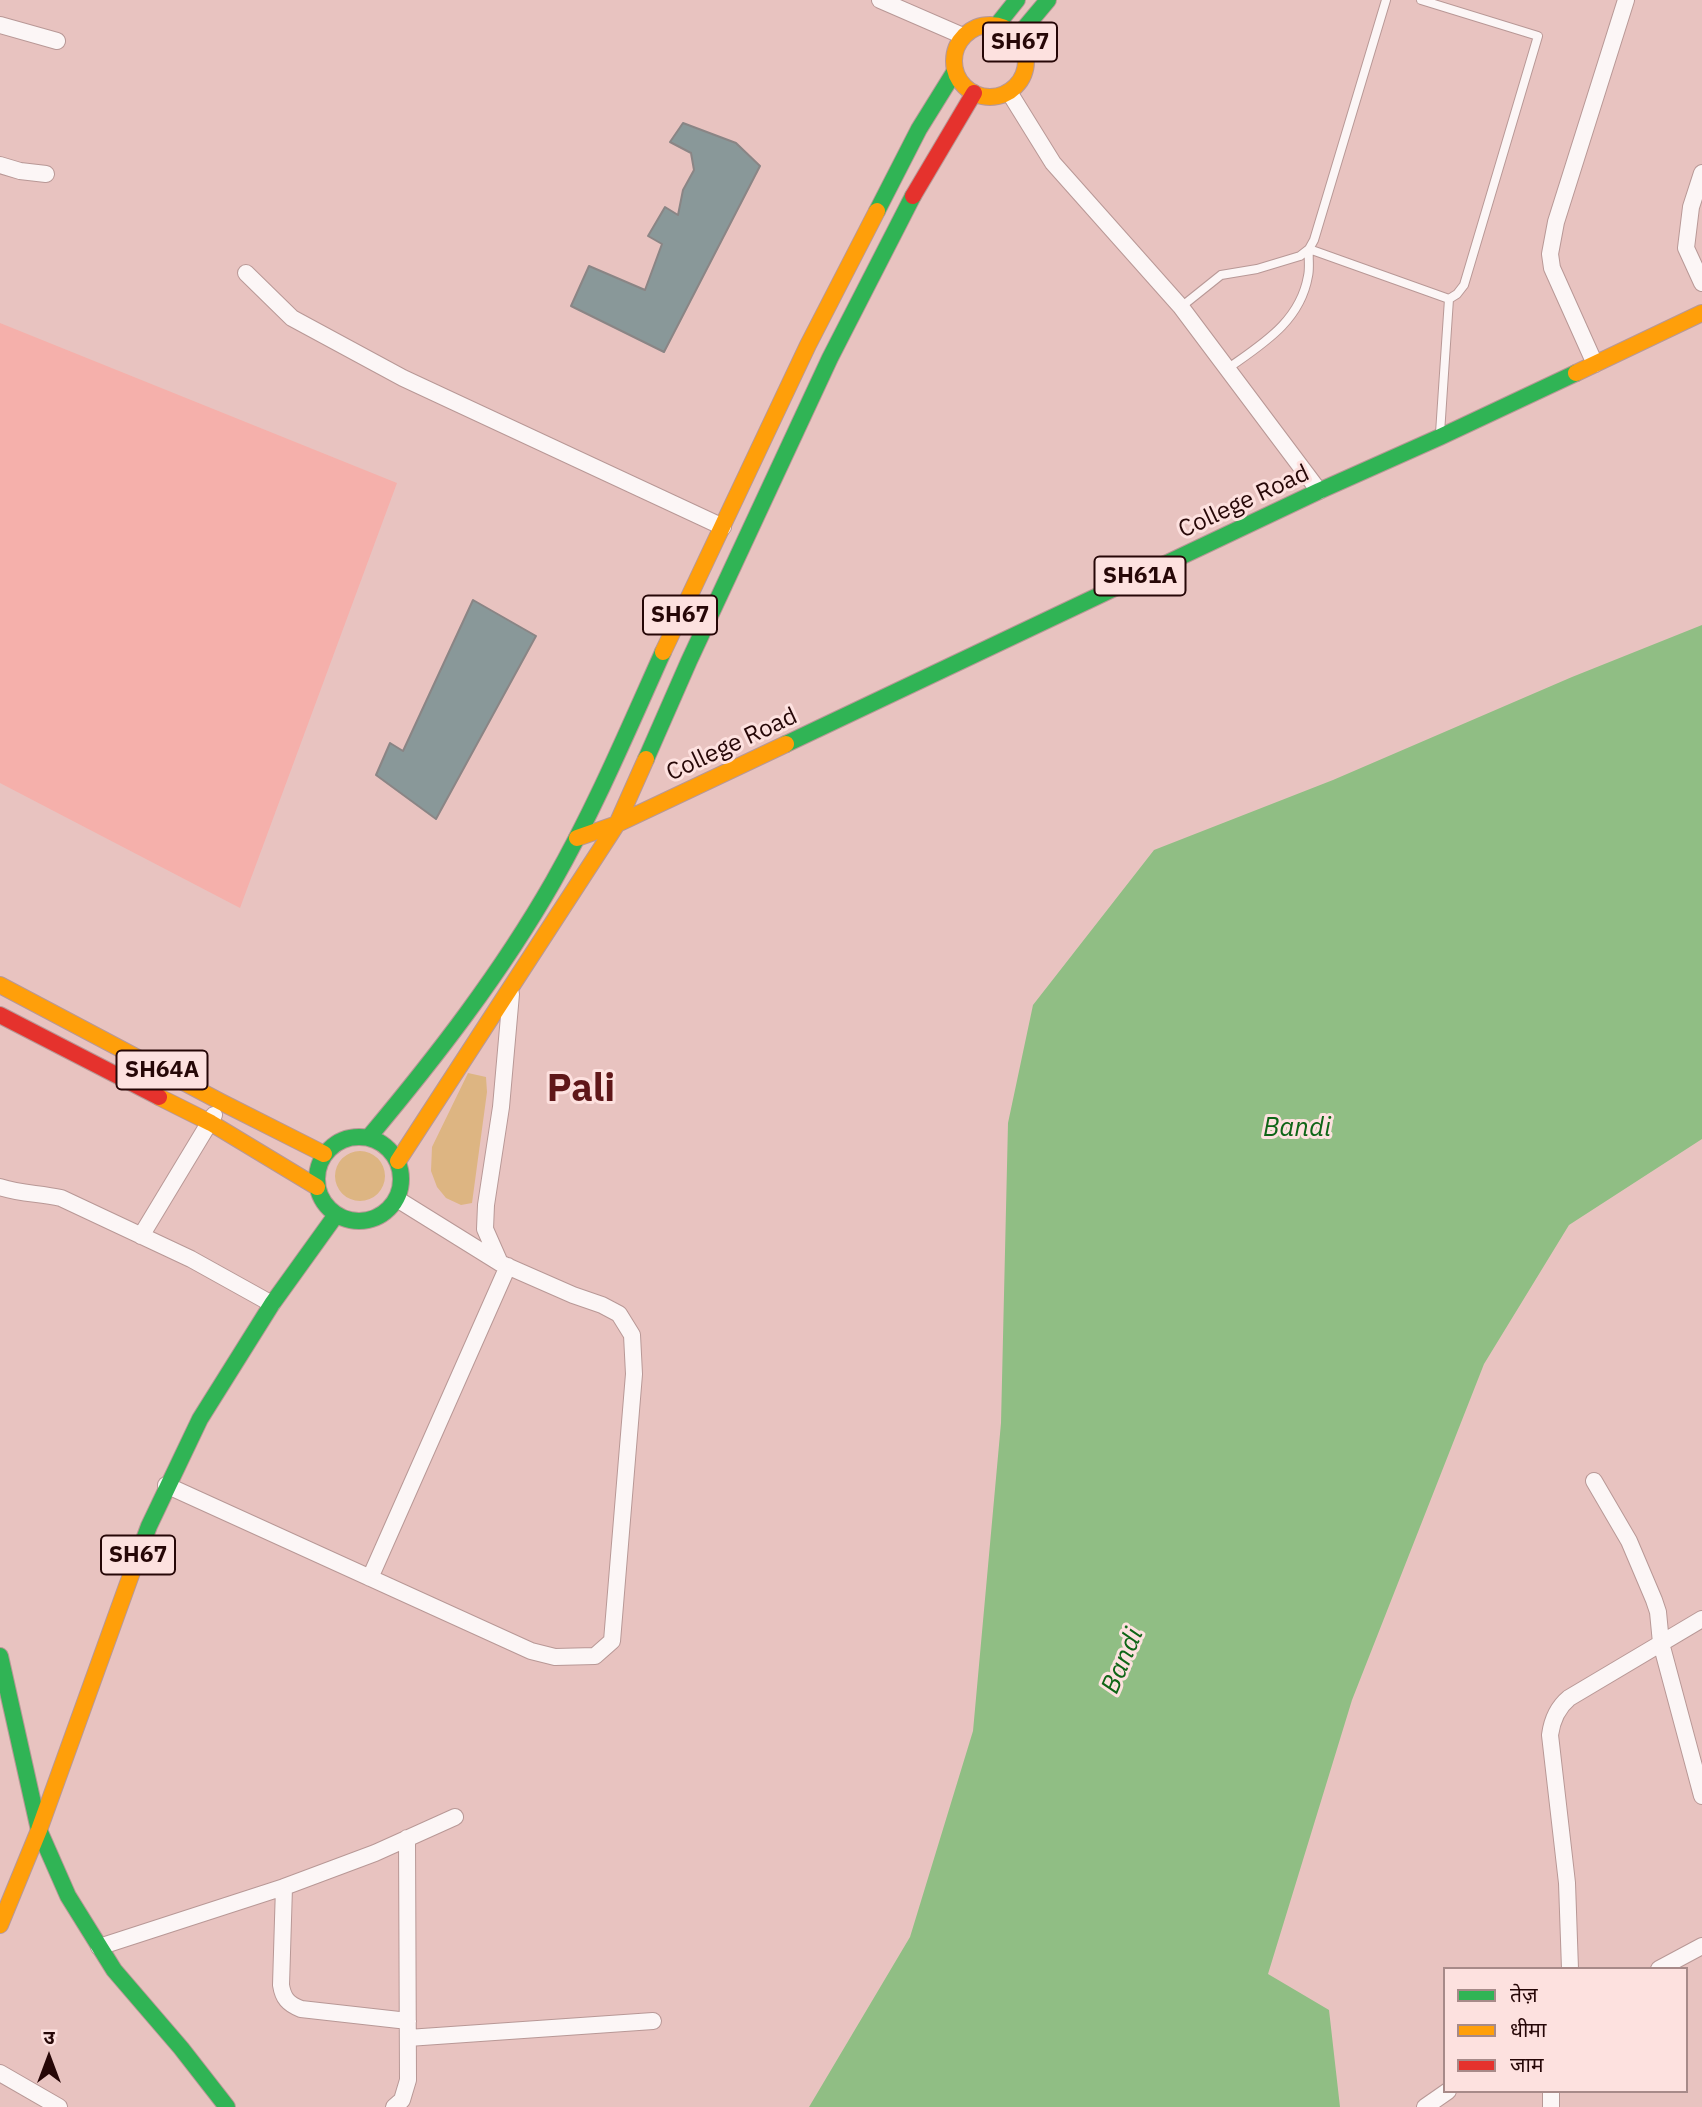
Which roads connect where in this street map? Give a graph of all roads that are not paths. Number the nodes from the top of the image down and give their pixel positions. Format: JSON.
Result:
{"nodes":[{"id":1,"x":1017,"y":0,"type":"edge"},
{"id":2,"x":1048,"y":0,"type":"edge"},
{"id":3,"x":1386,"y":0,"type":"edge"},
{"id":4,"x":1421,"y":0,"type":"edge"},
{"id":5,"x":1626,"y":0,"type":"edge"},
{"id":6,"x":889,"y":2,"type":"edge"},
{"id":7,"x":0,"y":25,"type":"edge"},
{"id":8,"x":997,"y":25,"type":"junction"},
{"id":9,"x":963,"y":36,"type":"junction"},
{"id":10,"x":1017,"y":37,"type":"junction"},
{"id":11,"x":57,"y":41,"type":"dead end"},
{"id":12,"x":955,"y":71,"type":"junction"},
{"id":13,"x":1009,"y":92,"type":"junction"},
{"id":14,"x":974,"y":93,"type":"junction"},
{"id":15,"x":0,"y":165,"type":"edge"},
{"id":16,"x":1702,"y":173,"type":"edge"},
{"id":17,"x":46,"y":174,"type":"dead end"},
{"id":18,"x":1309,"y":249,"type":"junction"},
{"id":19,"x":246,"y":273,"type":"dead end"},
{"id":20,"x":1702,"y":283,"type":"edge"},
{"id":21,"x":1449,"y":299,"type":"junction"},
{"id":22,"x":1181,"y":307,"type":"junction"},
{"id":23,"x":1702,"y":313,"type":"edge"},
{"id":24,"x":1595,"y":364,"type":"junction"},
{"id":25,"x":1227,"y":369,"type":"junction"},
{"id":26,"x":1440,"y":437,"type":"junction"},
{"id":27,"x":1319,"y":491,"type":"junction"},
{"id":28,"x":723,"y":527,"type":"junction"},
{"id":29,"x":617,"y":824,"type":"junction"},
{"id":30,"x":577,"y":838,"type":"junction"},
{"id":31,"x":0,"y":985,"type":"edge"},
{"id":32,"x":512,"y":988,"type":"junction"},
{"id":33,"x":0,"y":1015,"type":"edge"},
{"id":34,"x":221,"y":1102,"type":"junction"},
{"id":35,"x":211,"y":1123,"type":"junction"},
{"id":36,"x":369,"y":1137,"type":"junction"},
{"id":37,"x":324,"y":1154,"type":"junction"},
{"id":38,"x":398,"y":1160,"type":"junction"},
{"id":39,"x":317,"y":1186,"type":"junction"},
{"id":40,"x":0,"y":1187,"type":"edge"},
{"id":41,"x":397,"y":1199,"type":"junction"},
{"id":42,"x":336,"y":1214,"type":"junction"},
{"id":43,"x":141,"y":1236,"type":"junction"},
{"id":44,"x":504,"y":1265,"type":"junction"},
{"id":45,"x":272,"y":1304,"type":"junction"},
{"id":46,"x":1594,"y":1481,"type":"dead end"},
{"id":47,"x":166,"y":1485,"type":"junction"},
{"id":48,"x":370,"y":1578,"type":"junction"},
{"id":49,"x":1702,"y":1619,"type":"edge"},
{"id":50,"x":1661,"y":1643,"type":"junction"},
{"id":51,"x":0,"y":1656,"type":"edge"},
{"id":52,"x":1702,"y":1796,"type":"edge"},
{"id":53,"x":455,"y":1817,"type":"dead end"},
{"id":54,"x":39,"y":1830,"type":"junction"},
{"id":55,"x":407,"y":1838,"type":"junction"},
{"id":56,"x":284,"y":1888,"type":"junction"},
{"id":57,"x":0,"y":1925,"type":"edge"},
{"id":58,"x":1702,"y":1946,"type":"edge"},
{"id":59,"x":99,"y":1947,"type":"junction"},
{"id":60,"x":1570,"y":1967,"type":"edge"},
{"id":61,"x":1663,"y":1967,"type":"edge"},
{"id":62,"x":408,"y":2021,"type":"junction"},
{"id":63,"x":653,"y":2021,"type":"dead end"},
{"id":64,"x":408,"y":2039,"type":"junction"},
{"id":65,"x":0,"y":2073,"type":"edge"},
{"id":66,"x":1445,"y":2093,"type":"edge"},
{"id":67,"x":59,"y":2107,"type":"edge"},
{"id":68,"x":227,"y":2107,"type":"edge"},
{"id":69,"x":394,"y":2107,"type":"edge"},
{"id":70,"x":1425,"y":2107,"type":"edge"}],
"edges":[{"from":1,"to":8,"type":"main road","number":"SH67"},
{"from":2,"to":10,"type":"main road","number":"SH67"},
{"from":3,"to":18,"type":"lane"},
{"from":4,"to":21,"type":"lane"},
{"from":5,"to":24,"type":"street"},
{"from":6,"to":9,"type":"street"},
{"from":7,"to":11,"type":"street"},
{"from":8,"to":9,"type":"main road","number":"SH67"},
{"from":8,"to":10,"type":"main road","number":"SH67"},
{"from":9,"to":12,"type":"main road","number":"SH67"},
{"from":10,"to":13,"type":"main road","number":"SH67"},
{"from":12,"to":14,"type":"main road","number":"SH67"},
{"from":12,"to":28,"type":"main road","number":"SH67"},
{"from":13,"to":14,"type":"main road","number":"SH67"},
{"from":13,"to":22,"type":"street"},
{"from":14,"to":29,"type":"main road","number":"SH67"},
{"from":15,"to":17,"type":"street"},
{"from":16,"to":20,"type":"street"},
{"from":18,"to":21,"type":"lane"},
{"from":18,"to":22,"type":"lane"},
{"from":18,"to":25,"type":"lane"},
{"from":19,"to":28,"type":"street"},
{"from":21,"to":26,"type":"lane"},
{"from":22,"to":25,"type":"street"},
{"from":23,"to":24,"type":"main road","name":"College Road","number":"SH61A"},
{"from":24,"to":26,"type":"main road","name":"College Road","number":"SH61A"},
{"from":25,"to":27,"type":"street"},
{"from":26,"to":27,"type":"main road","name":"College Road","number":"SH61A"},
{"from":27,"to":29,"type":"main road","name":"College Road","number":"SH61A"},
{"from":28,"to":30,"type":"main road","number":"SH67"},
{"from":29,"to":30,"type":"main road","name":"College Road","number":"SH61A"},
{"from":29,"to":32,"type":"main road","number":"SH67"},
{"from":30,"to":36,"type":"main road","number":"SH67"},
{"from":31,"to":34,"type":"main road","number":"SH64A"},
{"from":32,"to":38,"type":"main road","number":"SH67"},
{"from":32,"to":44,"type":"street"},
{"from":33,"to":35,"type":"main road","number":"SH64A"},
{"from":34,"to":35,"type":"street"},
{"from":34,"to":37,"type":"main road","number":"SH64A"},
{"from":35,"to":39,"type":"main road","number":"SH64A"},
{"from":35,"to":43,"type":"street"},
{"from":36,"to":37,"type":"main road"},
{"from":36,"to":38,"type":"main road"},
{"from":37,"to":39,"type":"main road"},
{"from":38,"to":41,"type":"main road"},
{"from":39,"to":42,"type":"main road"},
{"from":40,"to":43,"type":"street"},
{"from":41,"to":42,"type":"main road"},
{"from":41,"to":44,"type":"street"},
{"from":42,"to":45,"type":"main road","number":"SH67"},
{"from":43,"to":45,"type":"street"},
{"from":44,"to":48,"type":"street"},
{"from":44,"to":48,"type":"street"},
{"from":45,"to":47,"type":"main road","number":"SH67"},
{"from":46,"to":50,"type":"street"},
{"from":47,"to":48,"type":"street"},
{"from":47,"to":54,"type":"main road","number":"SH67"},
{"from":49,"to":50,"type":"street"},
{"from":50,"to":52,"type":"street"},
{"from":50,"to":60,"type":"street"},
{"from":51,"to":54,"type":"main road"},
{"from":53,"to":55,"type":"street"},
{"from":54,"to":57,"type":"main road","number":"SH67"},
{"from":54,"to":59,"type":"main road"},
{"from":55,"to":56,"type":"street"},
{"from":55,"to":62,"type":"street"},
{"from":56,"to":59,"type":"street"},
{"from":56,"to":62,"type":"street"},
{"from":58,"to":61,"type":"street"},
{"from":59,"to":68,"type":"main road"},
{"from":62,"to":64,"type":"street"},
{"from":63,"to":64,"type":"street"},
{"from":64,"to":69,"type":"street"},
{"from":65,"to":67,"type":"street"},
{"from":66,"to":70,"type":"street"}]}
